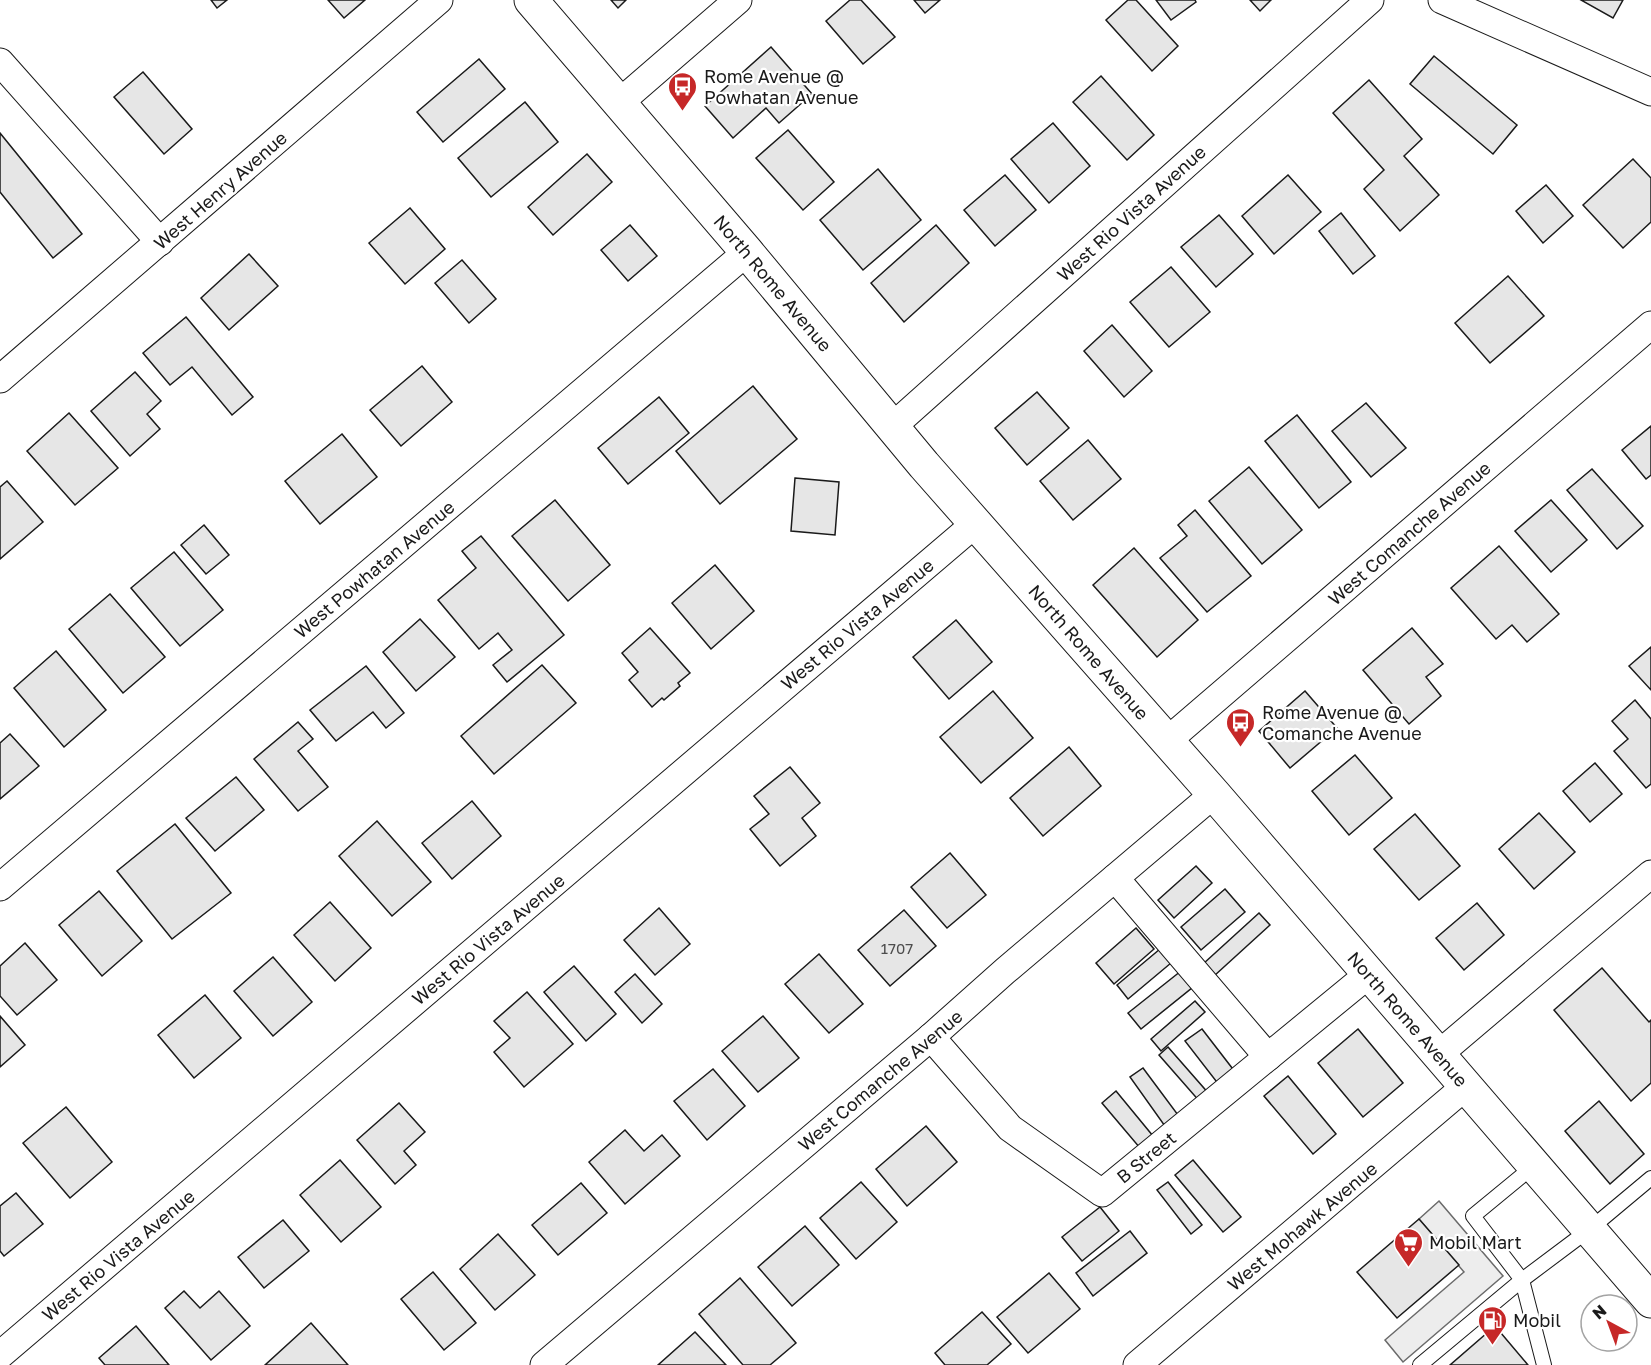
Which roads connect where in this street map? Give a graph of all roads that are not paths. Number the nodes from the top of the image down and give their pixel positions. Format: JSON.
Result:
{"nodes":[{"id":1,"x":439,"y":0,"type":"edge"},
{"id":2,"x":531,"y":0,"type":"edge"},
{"id":3,"x":738,"y":0,"type":"edge"},
{"id":4,"x":1370,"y":0,"type":"edge"},
{"id":5,"x":1442,"y":0,"type":"edge"},
{"id":6,"x":0,"y":62,"type":"edge"},
{"id":7,"x":1651,"y":92,"type":"edge"},
{"id":8,"x":619,"y":103,"type":"junction"},
{"id":9,"x":160,"y":242,"type":"junction"},
{"id":10,"x":747,"y":252,"type":"junction"},
{"id":11,"x":1651,"y":325,"type":"edge"},
{"id":12,"x":0,"y":380,"type":"edge"},
{"id":13,"x":892,"y":426,"type":"junction"},
{"id":14,"x":976,"y":523,"type":"junction"},
{"id":15,"x":1167,"y":741,"type":"junction"},
{"id":16,"x":1214,"y":794,"type":"junction"},
{"id":17,"x":1651,"y":874,"type":"edge"},
{"id":18,"x":1115,"y":879,"type":"junction"},
{"id":19,"x":0,"y":887,"type":"edge"},
{"id":20,"x":1369,"y":974,"type":"junction"},
{"id":21,"x":932,"y":1037,"type":"junction"},
{"id":22,"x":1439,"y":1054,"type":"junction"},
{"id":23,"x":1268,"y":1057,"type":"junction"},
{"id":24,"x":1466,"y":1086,"type":"junction"},
{"id":25,"x":1535,"y":1165,"type":"junction"},
{"id":26,"x":1651,"y":1178,"type":"edge"},
{"id":27,"x":1590,"y":1229,"type":"junction"},
{"id":28,"x":1522,"y":1280,"type":"junction"},
{"id":29,"x":1651,"y":1301,"type":"edge"},
{"id":30,"x":0,"y":1355,"type":"edge"},
{"id":31,"x":544,"y":1365,"type":"edge"},
{"id":32,"x":1137,"y":1365,"type":"edge"},
{"id":33,"x":1420,"y":1365,"type":"edge"},
{"id":34,"x":1544,"y":1365,"type":"edge"}],
"edges":[{"from":1,"to":9,"type":"street","name":"West Henry Avenue"},
{"from":2,"to":8,"type":"street","name":"North Rome Avenue"},
{"from":3,"to":8,"type":"street"},
{"from":4,"to":13,"type":"street","name":"West Rio Vista Avenue"},
{"from":5,"to":7,"type":"street"},
{"from":6,"to":9,"type":"street"},
{"from":8,"to":10,"type":"street","name":"North Rome Avenue"},
{"from":9,"to":12,"type":"street","name":"West Henry Avenue"},
{"from":10,"to":13,"type":"street","name":"North Rome Avenue"},
{"from":10,"to":19,"type":"street","name":"West Powhatan Avenue"},
{"from":11,"to":15,"type":"street","name":"West Comanche Avenue"},
{"from":13,"to":14,"type":"street","name":"North Rome Avenue"},
{"from":14,"to":15,"type":"street","name":"North Rome Avenue"},
{"from":14,"to":30,"type":"street","name":"West Rio Vista Avenue"},
{"from":15,"to":16,"type":"street","name":"North Rome Avenue"},
{"from":16,"to":18,"type":"street","name":"West Comanche Avenue"},
{"from":16,"to":20,"type":"street","name":"North Rome Avenue"},
{"from":17,"to":22,"type":"street"},
{"from":18,"to":21,"type":"street","name":"West Comanche Avenue"},
{"from":18,"to":23,"type":"street"},
{"from":20,"to":22,"type":"street","name":"North Rome Avenue"},
{"from":20,"to":23,"type":"street","name":"B Street"},
{"from":21,"to":23,"type":"street","name":"B Street"},
{"from":21,"to":31,"type":"street","name":"West Comanche Avenue"},
{"from":22,"to":24,"type":"street","name":"North Rome Avenue"},
{"from":24,"to":25,"type":"street","name":"North Rome Avenue"},
{"from":24,"to":32,"type":"street","name":"West Mohawk Avenue"},
{"from":25,"to":27,"type":"street","name":"North Rome Avenue"},
{"from":25,"to":28,"type":"lane"},
{"from":26,"to":27,"type":"lane"},
{"from":27,"to":28,"type":"lane"},
{"from":27,"to":29,"type":"street","name":"North Rome Avenue"},
{"from":28,"to":33,"type":"lane"},
{"from":28,"to":34,"type":"lane"}]}
